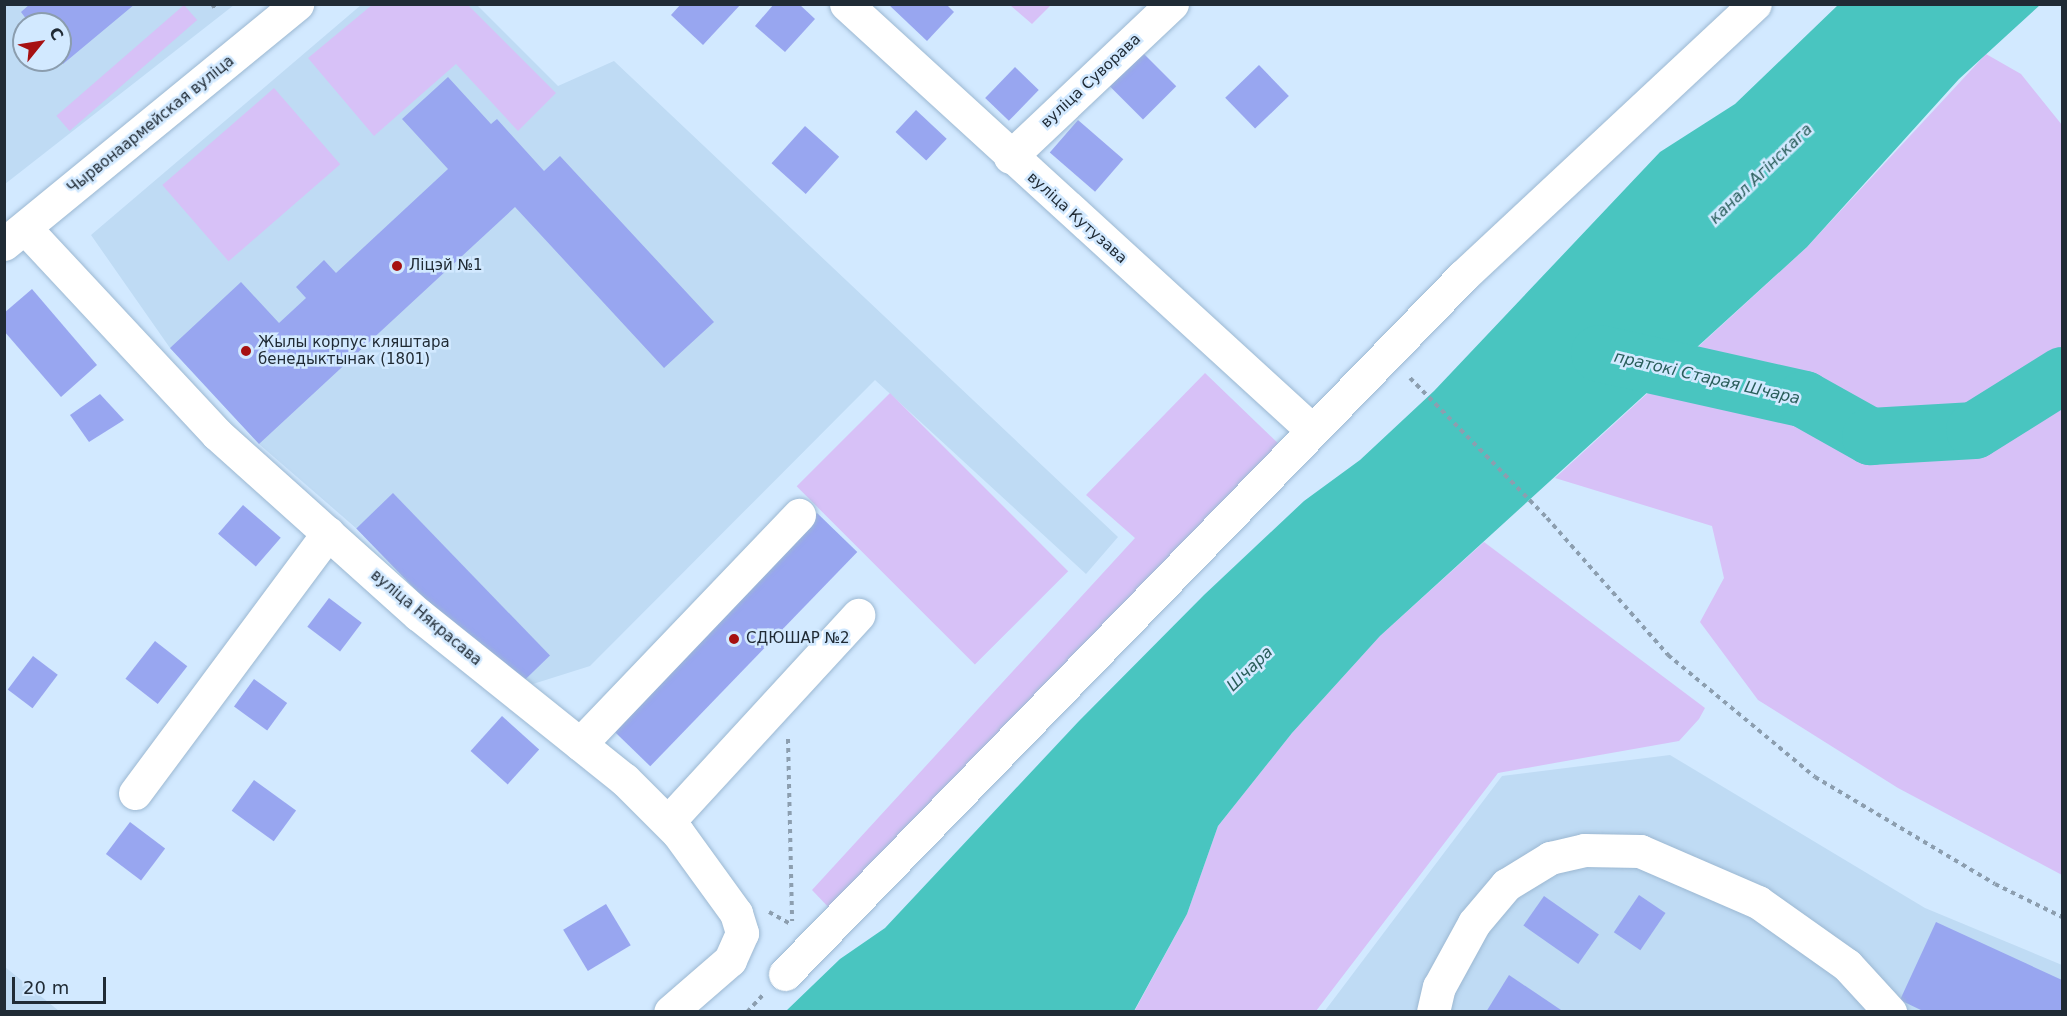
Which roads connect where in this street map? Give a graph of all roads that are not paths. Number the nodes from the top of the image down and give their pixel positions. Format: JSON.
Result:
{"nodes":[{"id":1,"x":297,"y":4,"type":"edge"},
{"id":2,"x":846,"y":4,"type":"edge"},
{"id":3,"x":1172,"y":4,"type":"edge"},
{"id":4,"x":1755,"y":4,"type":"edge"},
{"id":5,"x":1010,"y":157,"type":"junction"},
{"id":6,"x":15,"y":236,"type":"edge"},
{"id":7,"x":1311,"y":429,"type":"junction"},
{"id":8,"x":799,"y":515,"type":"dead end"},
{"id":9,"x":328,"y":533,"type":"junction"},
{"id":10,"x":858,"y":615,"type":"dead end"},
{"id":11,"x":580,"y":744,"type":"junction"},
{"id":12,"x":135,"y":793,"type":"dead end"},
{"id":13,"x":677,"y":812,"type":"dead end"},
{"id":14,"x":785,"y":974,"type":"dead end"},
{"id":15,"x":670,"y":1011,"type":"edge"},
{"id":16,"x":1433,"y":1011,"type":"edge"},
{"id":17,"x":1890,"y":1011,"type":"edge"}],
"edges":[{"from":1,"to":6,"type":"street","name":"Чырвонаармейская вуліца"},
{"from":2,"to":5,"type":"street","name":"вуліца Кутузава"},
{"from":3,"to":5,"type":"street","name":"вуліца Суворава"},
{"from":4,"to":7,"type":"street"},
{"from":5,"to":7,"type":"street","name":"вуліца Кутузава"},
{"from":6,"to":9,"type":"street","name":"вуліца Някрасава"},
{"from":7,"to":14,"type":"street"},
{"from":8,"to":11,"type":"street"},
{"from":9,"to":11,"type":"street","name":"вуліца Някрасава"},
{"from":9,"to":12,"type":"street"},
{"from":10,"to":13,"type":"street"},
{"from":11,"to":15,"type":"street","name":"вуліца Някрасава"},
{"from":16,"to":17,"type":"street"}]}
